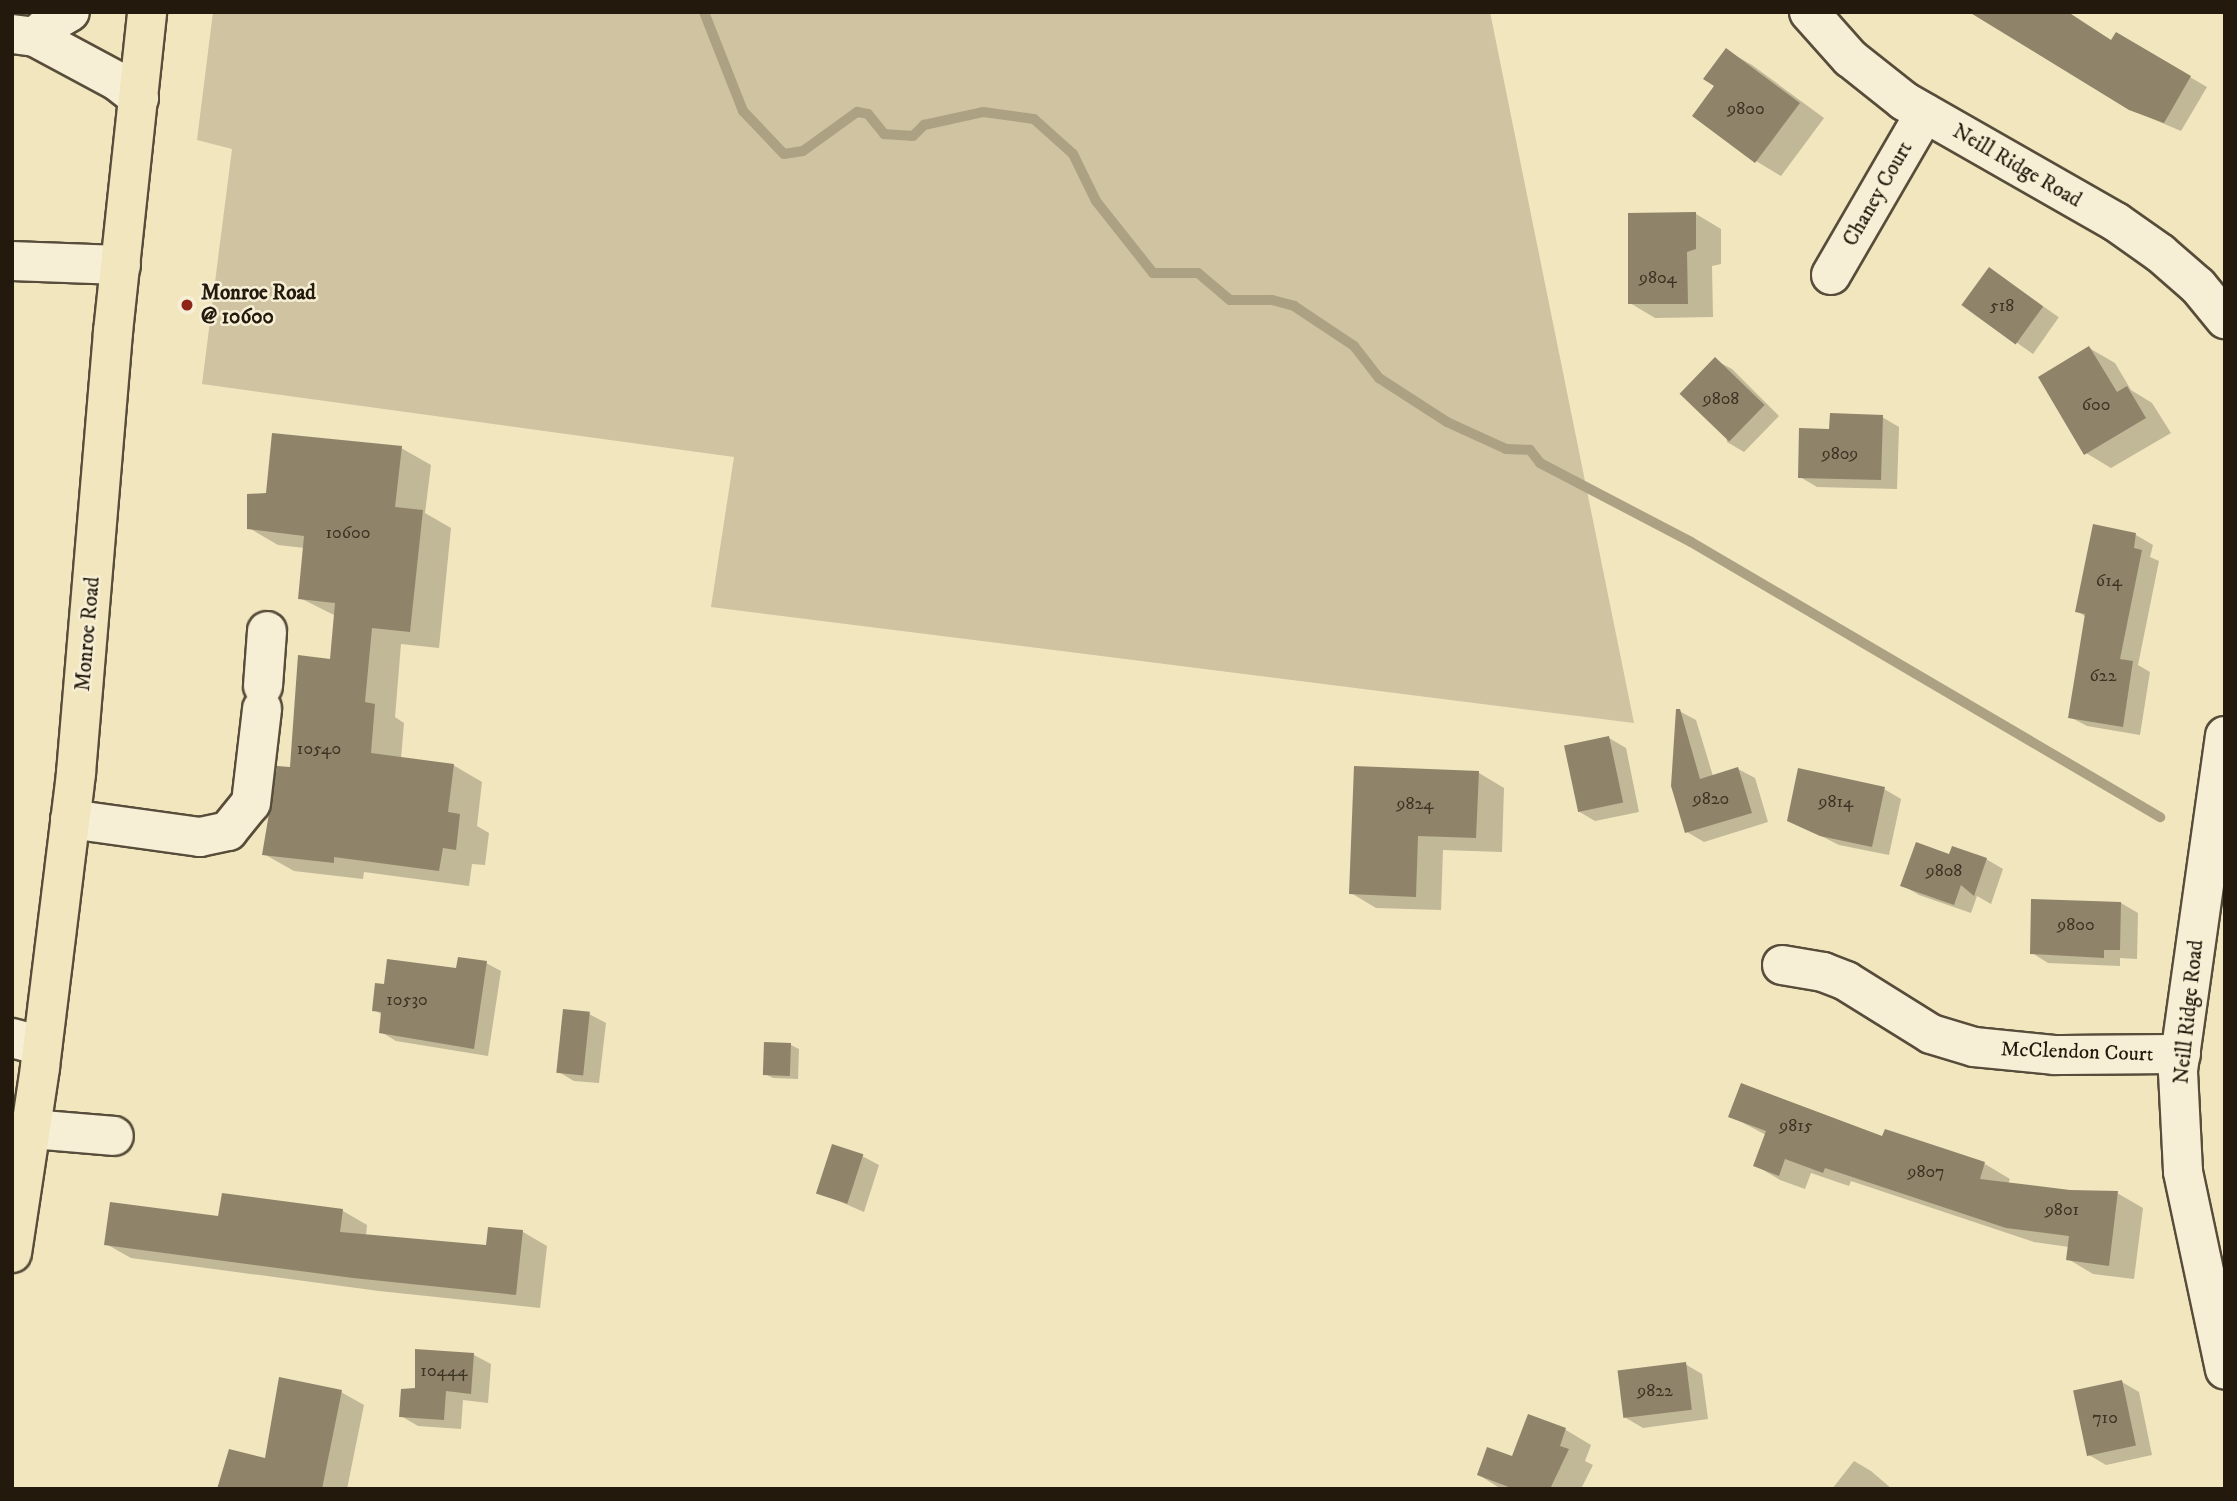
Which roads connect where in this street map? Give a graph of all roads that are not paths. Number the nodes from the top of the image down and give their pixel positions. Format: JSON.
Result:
{"nodes":[{"id":1,"x":70,"y":12,"type":"edge"},
{"id":2,"x":147,"y":12,"type":"edge"},
{"id":3,"x":1809,"y":12,"type":"edge"},
{"id":4,"x":24,"y":35,"type":"edge"},
{"id":5,"x":139,"y":98,"type":"junction"},
{"id":6,"x":1925,"y":113,"type":"junction"},
{"id":7,"x":12,"y":261,"type":"edge"},
{"id":8,"x":121,"y":265,"type":"junction"},
{"id":9,"x":1830,"y":275,"type":"dead end"},
{"id":10,"x":2224,"y":317,"type":"edge"},
{"id":11,"x":267,"y":631,"type":"dead end"},
{"id":12,"x":2225,"y":736,"type":"edge"},
{"id":13,"x":71,"y":820,"type":"junction"},
{"id":14,"x":1782,"y":965,"type":"dead end"},
{"id":15,"x":27,"y":1042,"type":"edge"},
{"id":16,"x":2181,"y":1054,"type":"junction"},
{"id":17,"x":31,"y":1129,"type":"junction"},
{"id":18,"x":114,"y":1136,"type":"dead end"},
{"id":19,"x":18,"y":1175,"type":"edge"},
{"id":20,"x":12,"y":1253,"type":"edge"},
{"id":21,"x":2225,"y":1370,"type":"edge"}],
"edges":[{"from":1,"to":4,"type":"street"},
{"from":2,"to":5,"type":"main road","name":"Monroe Road"},
{"from":3,"to":6,"type":"street","name":"Neill Ridge Road"},
{"from":4,"to":5,"type":"street"},
{"from":5,"to":8,"type":"main road","name":"Monroe Road"},
{"from":6,"to":9,"type":"street","name":"Chaney Court"},
{"from":6,"to":10,"type":"street","name":"Neill Ridge Road"},
{"from":7,"to":8,"type":"street"},
{"from":8,"to":13,"type":"main road","name":"Monroe Road"},
{"from":11,"to":13,"type":"street"},
{"from":12,"to":16,"type":"street","name":"Neill Ridge Road"},
{"from":13,"to":15,"type":"main road","name":"Monroe Road"},
{"from":14,"to":16,"type":"street","name":"McClendon Court"},
{"from":15,"to":17,"type":"main road","name":"Monroe Road"},
{"from":16,"to":21,"type":"street","name":"Neill Ridge Road"},
{"from":17,"to":18,"type":"street"},
{"from":17,"to":19,"type":"main road","name":"Monroe Road"},
{"from":19,"to":20,"type":"main road","name":"Monroe Road"}]}
